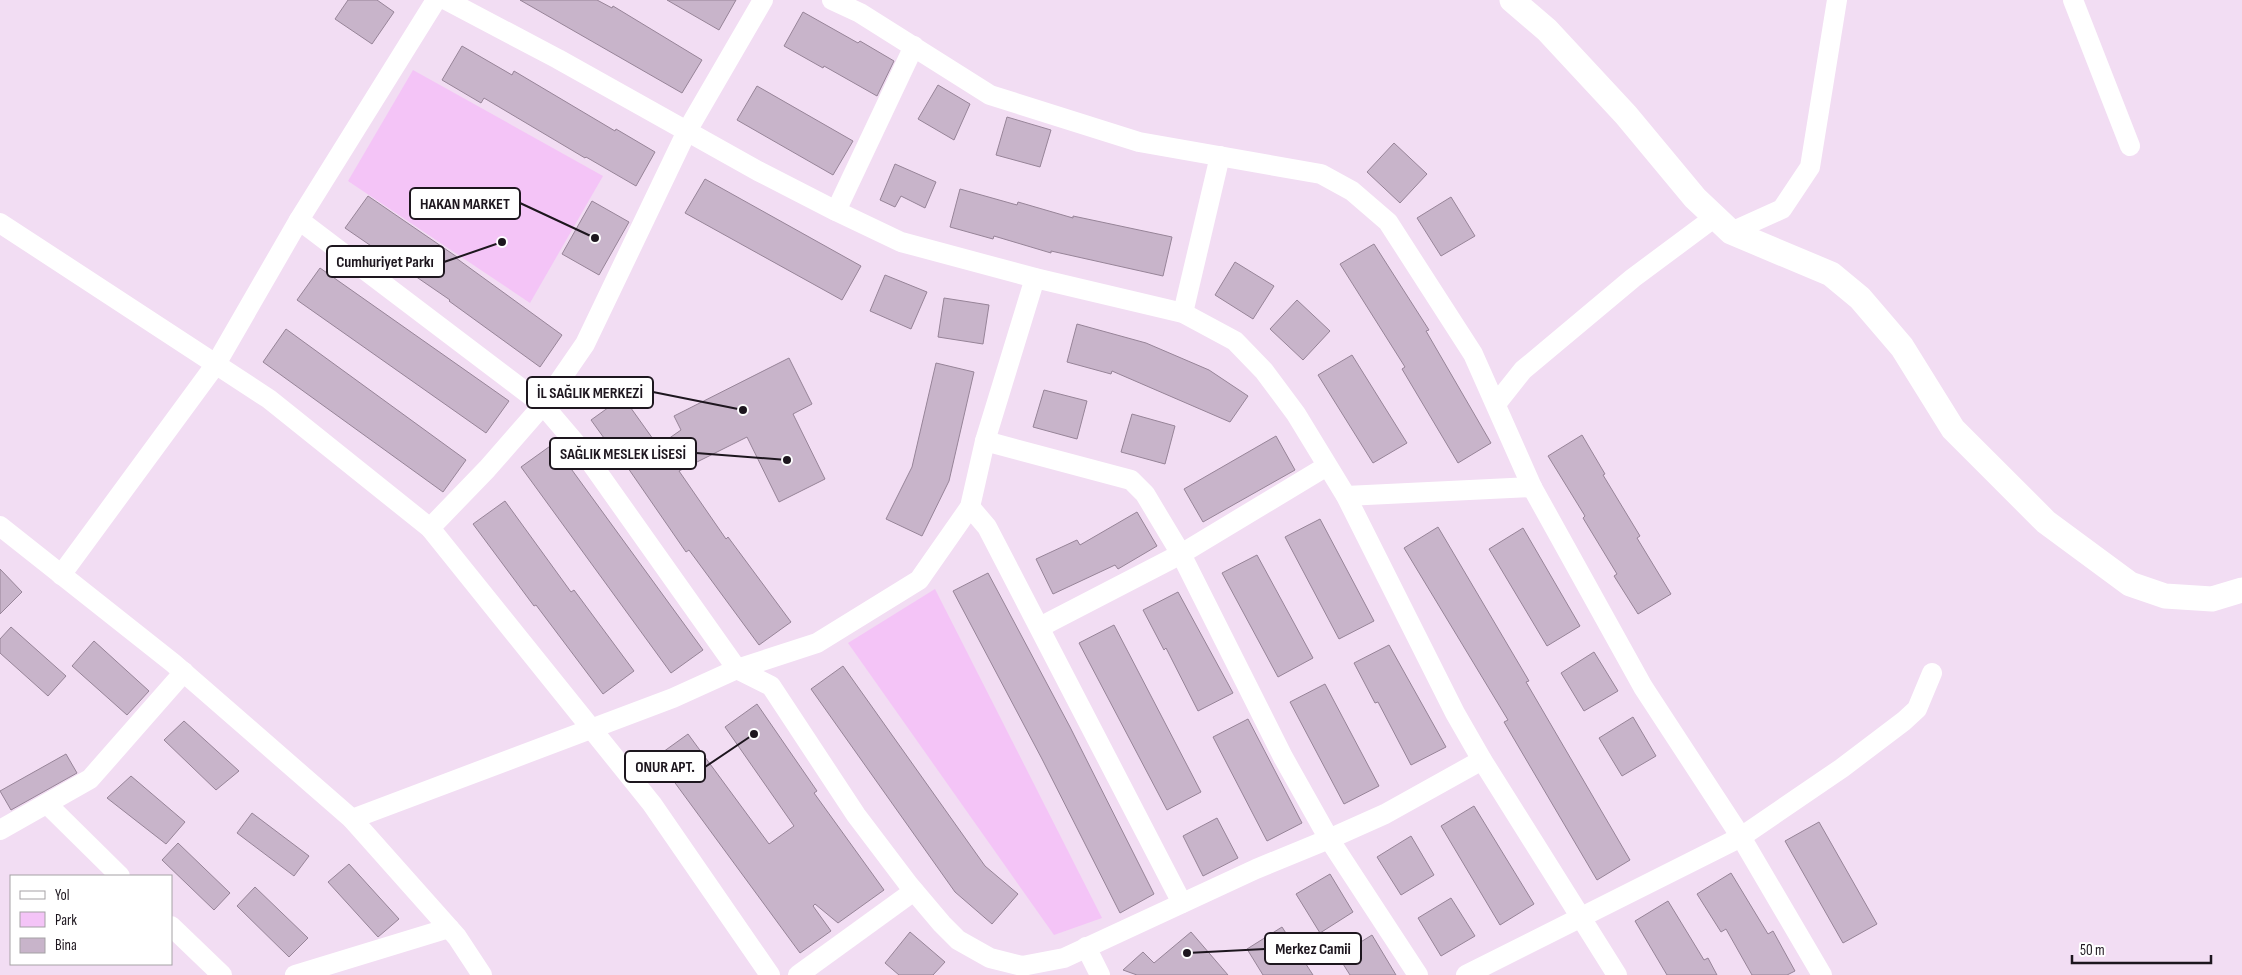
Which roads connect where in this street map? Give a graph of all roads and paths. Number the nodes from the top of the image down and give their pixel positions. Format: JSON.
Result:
{"nodes":[{"id":1,"x":436,"y":0,"type":"edge"},
{"id":2,"x":446,"y":0,"type":"edge"},
{"id":3,"x":763,"y":0,"type":"edge"},
{"id":4,"x":832,"y":0,"type":"edge"},
{"id":5,"x":1512,"y":0,"type":"edge"},
{"id":6,"x":1837,"y":0,"type":"edge"},
{"id":7,"x":2073,"y":0,"type":"edge"},
{"id":8,"x":914,"y":46,"type":"junction"},
{"id":9,"x":687,"y":131,"type":"junction"},
{"id":10,"x":2130,"y":146,"type":"dead end"},
{"id":11,"x":1220,"y":156,"type":"junction"},
{"id":12,"x":836,"y":211,"type":"junction"},
{"id":13,"x":299,"y":220,"type":"junction"},
{"id":14,"x":0,"y":223,"type":"edge"},
{"id":15,"x":1723,"y":225,"type":"junction"},
{"id":16,"x":1035,"y":278,"type":"junction"},
{"id":17,"x":1183,"y":312,"type":"junction"},
{"id":18,"x":216,"y":364,"type":"junction"},
{"id":19,"x":1496,"y":404,"type":"junction"},
{"id":20,"x":543,"y":405,"type":"junction"},
{"id":21,"x":985,"y":440,"type":"junction"},
{"id":22,"x":1327,"y":466,"type":"junction"},
{"id":23,"x":1532,"y":487,"type":"junction"},
{"id":24,"x":1346,"y":496,"type":"junction"},
{"id":25,"x":970,"y":506,"type":"junction"},
{"id":26,"x":0,"y":526,"type":"edge"},
{"id":27,"x":430,"y":528,"type":"junction"},
{"id":28,"x":1181,"y":554,"type":"junction"},
{"id":29,"x":61,"y":574,"type":"junction"},
{"id":30,"x":2242,"y":590,"type":"edge"},
{"id":31,"x":1040,"y":627,"type":"junction"},
{"id":32,"x":737,"y":669,"type":"junction"},
{"id":33,"x":184,"y":672,"type":"junction"},
{"id":34,"x":1932,"y":673,"type":"dead end"},
{"id":35,"x":590,"y":729,"type":"junction"},
{"id":36,"x":1482,"y":760,"type":"junction"},
{"id":37,"x":47,"y":804,"type":"junction"},
{"id":38,"x":352,"y":819,"type":"junction"},
{"id":39,"x":0,"y":830,"type":"edge"},
{"id":40,"x":1741,"y":837,"type":"junction"},
{"id":41,"x":1329,"y":839,"type":"junction"},
{"id":42,"x":119,"y":875,"type":"edge"},
{"id":43,"x":914,"y":892,"type":"junction"},
{"id":44,"x":1182,"y":902,"type":"junction"},
{"id":45,"x":1580,"y":918,"type":"junction"},
{"id":46,"x":172,"y":927,"type":"edge"},
{"id":47,"x":448,"y":928,"type":"junction"},
{"id":48,"x":1086,"y":947,"type":"junction"},
{"id":49,"x":222,"y":975,"type":"edge"},
{"id":50,"x":295,"y":975,"type":"edge"},
{"id":51,"x":482,"y":975,"type":"edge"},
{"id":52,"x":770,"y":975,"type":"edge"},
{"id":53,"x":798,"y":975,"type":"edge"},
{"id":54,"x":1100,"y":975,"type":"edge"},
{"id":55,"x":1418,"y":975,"type":"edge"},
{"id":56,"x":1466,"y":975,"type":"edge"},
{"id":57,"x":1617,"y":975,"type":"edge"},
{"id":58,"x":1822,"y":975,"type":"edge"}],
"edges":[{"from":1,"to":13,"type":"street"},
{"from":2,"to":9,"type":"street"},
{"from":3,"to":9,"type":"street"},
{"from":4,"to":8,"type":"street"},
{"from":5,"to":15,"type":"street"},
{"from":6,"to":15,"type":"street"},
{"from":7,"to":10,"type":"street"},
{"from":8,"to":11,"type":"street"},
{"from":8,"to":12,"type":"street"},
{"from":9,"to":12,"type":"street"},
{"from":9,"to":20,"type":"street"},
{"from":11,"to":17,"type":"street"},
{"from":11,"to":19,"type":"street"},
{"from":12,"to":16,"type":"street"},
{"from":13,"to":18,"type":"street"},
{"from":13,"to":20,"type":"street"},
{"from":14,"to":18,"type":"street"},
{"from":15,"to":19,"type":"street"},
{"from":15,"to":30,"type":"street"},
{"from":16,"to":17,"type":"street"},
{"from":16,"to":21,"type":"street"},
{"from":17,"to":22,"type":"street"},
{"from":18,"to":27,"type":"street"},
{"from":18,"to":29,"type":"street"},
{"from":19,"to":23,"type":"street"},
{"from":20,"to":27,"type":"street"},
{"from":20,"to":32,"type":"street"},
{"from":21,"to":25,"type":"street"},
{"from":21,"to":28,"type":"street"},
{"from":22,"to":24,"type":"street"},
{"from":22,"to":28,"type":"street"},
{"from":23,"to":24,"type":"street"},
{"from":23,"to":40,"type":"street"},
{"from":24,"to":36,"type":"street"},
{"from":25,"to":31,"type":"street"},
{"from":25,"to":32,"type":"street"},
{"from":26,"to":29,"type":"street"},
{"from":27,"to":35,"type":"street"},
{"from":28,"to":31,"type":"street"},
{"from":28,"to":41,"type":"street"},
{"from":29,"to":33,"type":"street"},
{"from":31,"to":44,"type":"street"},
{"from":32,"to":35,"type":"street"},
{"from":32,"to":43,"type":"street"},
{"from":33,"to":37,"type":"street"},
{"from":33,"to":38,"type":"street"},
{"from":34,"to":40,"type":"street"},
{"from":35,"to":38,"type":"street"},
{"from":35,"to":52,"type":"street"},
{"from":36,"to":41,"type":"street"},
{"from":36,"to":45,"type":"street"},
{"from":37,"to":39,"type":"street"},
{"from":37,"to":42,"type":"street"},
{"from":38,"to":47,"type":"street"},
{"from":40,"to":45,"type":"street"},
{"from":40,"to":58,"type":"street"},
{"from":41,"to":44,"type":"street"},
{"from":41,"to":55,"type":"street"},
{"from":43,"to":48,"type":"street"},
{"from":43,"to":53,"type":"street"},
{"from":44,"to":48,"type":"street"},
{"from":45,"to":56,"type":"street"},
{"from":45,"to":57,"type":"street"},
{"from":46,"to":49,"type":"street"},
{"from":47,"to":50,"type":"street"},
{"from":47,"to":51,"type":"street"},
{"from":48,"to":54,"type":"street"}]}
